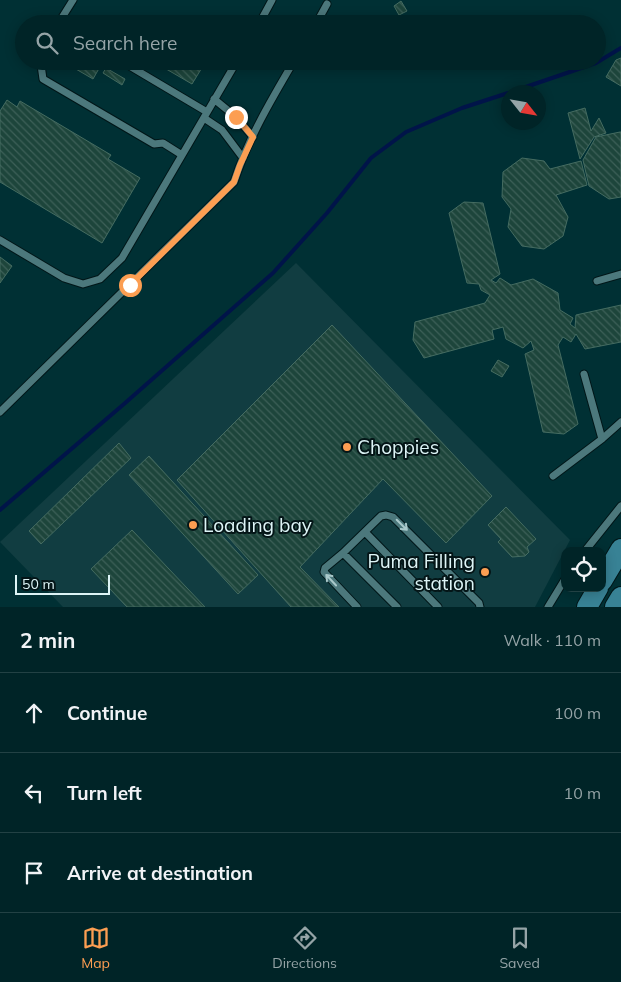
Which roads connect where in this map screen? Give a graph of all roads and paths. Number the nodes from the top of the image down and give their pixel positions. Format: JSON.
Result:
{"nodes":[{"id":1,"x":73,"y":0,"type":"edge"},
{"id":2,"x":272,"y":0,"type":"edge"},
{"id":3,"x":327,"y":4,"type":"dead end"},
{"id":4,"x":64,"y":15,"type":"edge"},
{"id":5,"x":263,"y":15,"type":"edge"},
{"id":6,"x":321,"y":15,"type":"edge"},
{"id":7,"x":42,"y":70,"type":"edge"},
{"id":8,"x":135,"y":70,"type":"edge"},
{"id":9,"x":232,"y":70,"type":"edge"},
{"id":10,"x":289,"y":70,"type":"edge"},
{"id":11,"x":214,"y":99,"type":"junction"},
{"id":12,"x":206,"y":115,"type":"junction"},
{"id":13,"x":253,"y":137,"type":"junction"},
{"id":14,"x":182,"y":155,"type":"junction"},
{"id":15,"x":243,"y":158,"type":"junction"},
{"id":16,"x":0,"y":240,"type":"edge"},
{"id":17,"x":621,"y":274,"type":"edge"},
{"id":18,"x":597,"y":281,"type":"dead end"},
{"id":19,"x":584,"y":374,"type":"dead end"},
{"id":20,"x":0,"y":412,"type":"edge"},
{"id":21,"x":621,"y":422,"type":"edge"},
{"id":22,"x":602,"y":439,"type":"junction"},
{"id":23,"x":553,"y":476,"type":"dead end"},
{"id":24,"x":621,"y":506,"type":"edge"},
{"id":25,"x":365,"y":532,"type":"junction"},
{"id":26,"x":588,"y":547,"type":"edge"},
{"id":27,"x":621,"y":549,"type":"edge"},
{"id":28,"x":343,"y":553,"type":"junction"},
{"id":29,"x":606,"y":573,"type":"edge"},
{"id":30,"x":561,"y":586,"type":"edge"},
{"id":31,"x":596,"y":592,"type":"edge"},
{"id":32,"x":621,"y":597,"type":"edge"},
{"id":33,"x":357,"y":607,"type":"edge"},
{"id":34,"x":397,"y":607,"type":"edge"},
{"id":35,"x":438,"y":607,"type":"edge"},
{"id":36,"x":480,"y":607,"type":"edge"},
{"id":37,"x":548,"y":607,"type":"edge"},
{"id":38,"x":587,"y":607,"type":"edge"},
{"id":39,"x":615,"y":607,"type":"edge"}],
"edges":[{"from":1,"to":4,"type":"lane"},
{"from":2,"to":5,"type":"lane"},
{"from":3,"to":6,"type":"lane"},
{"from":7,"to":14,"type":"lane"},
{"from":8,"to":12,"type":"lane"},
{"from":9,"to":11,"type":"lane"},
{"from":10,"to":13,"type":"lane"},
{"from":11,"to":12,"type":"lane"},
{"from":11,"to":13,"type":"lane"},
{"from":12,"to":14,"type":"lane"},
{"from":12,"to":15,"type":"lane"},
{"from":13,"to":15,"type":"lane"},
{"from":14,"to":16,"type":"lane"},
{"from":15,"to":20,"type":"lane"},
{"from":17,"to":18,"type":"lane"},
{"from":19,"to":22,"type":"lane"},
{"from":21,"to":22,"type":"lane"},
{"from":22,"to":23,"type":"lane"},
{"from":24,"to":26,"type":"lane"},
{"from":25,"to":28,"type":"lane"},
{"from":25,"to":35,"type":"lane"},
{"from":25,"to":36,"type":"lane","one_way":true},
{"from":27,"to":29,"type":"main road"},
{"from":33,"to":28,"type":"lane","one_way":true},
{"from":28,"to":34,"type":"lane"},
{"from":30,"to":37,"type":"lane"},
{"from":31,"to":38,"type":"main road"},
{"from":32,"to":39,"type":"main road"}]}
